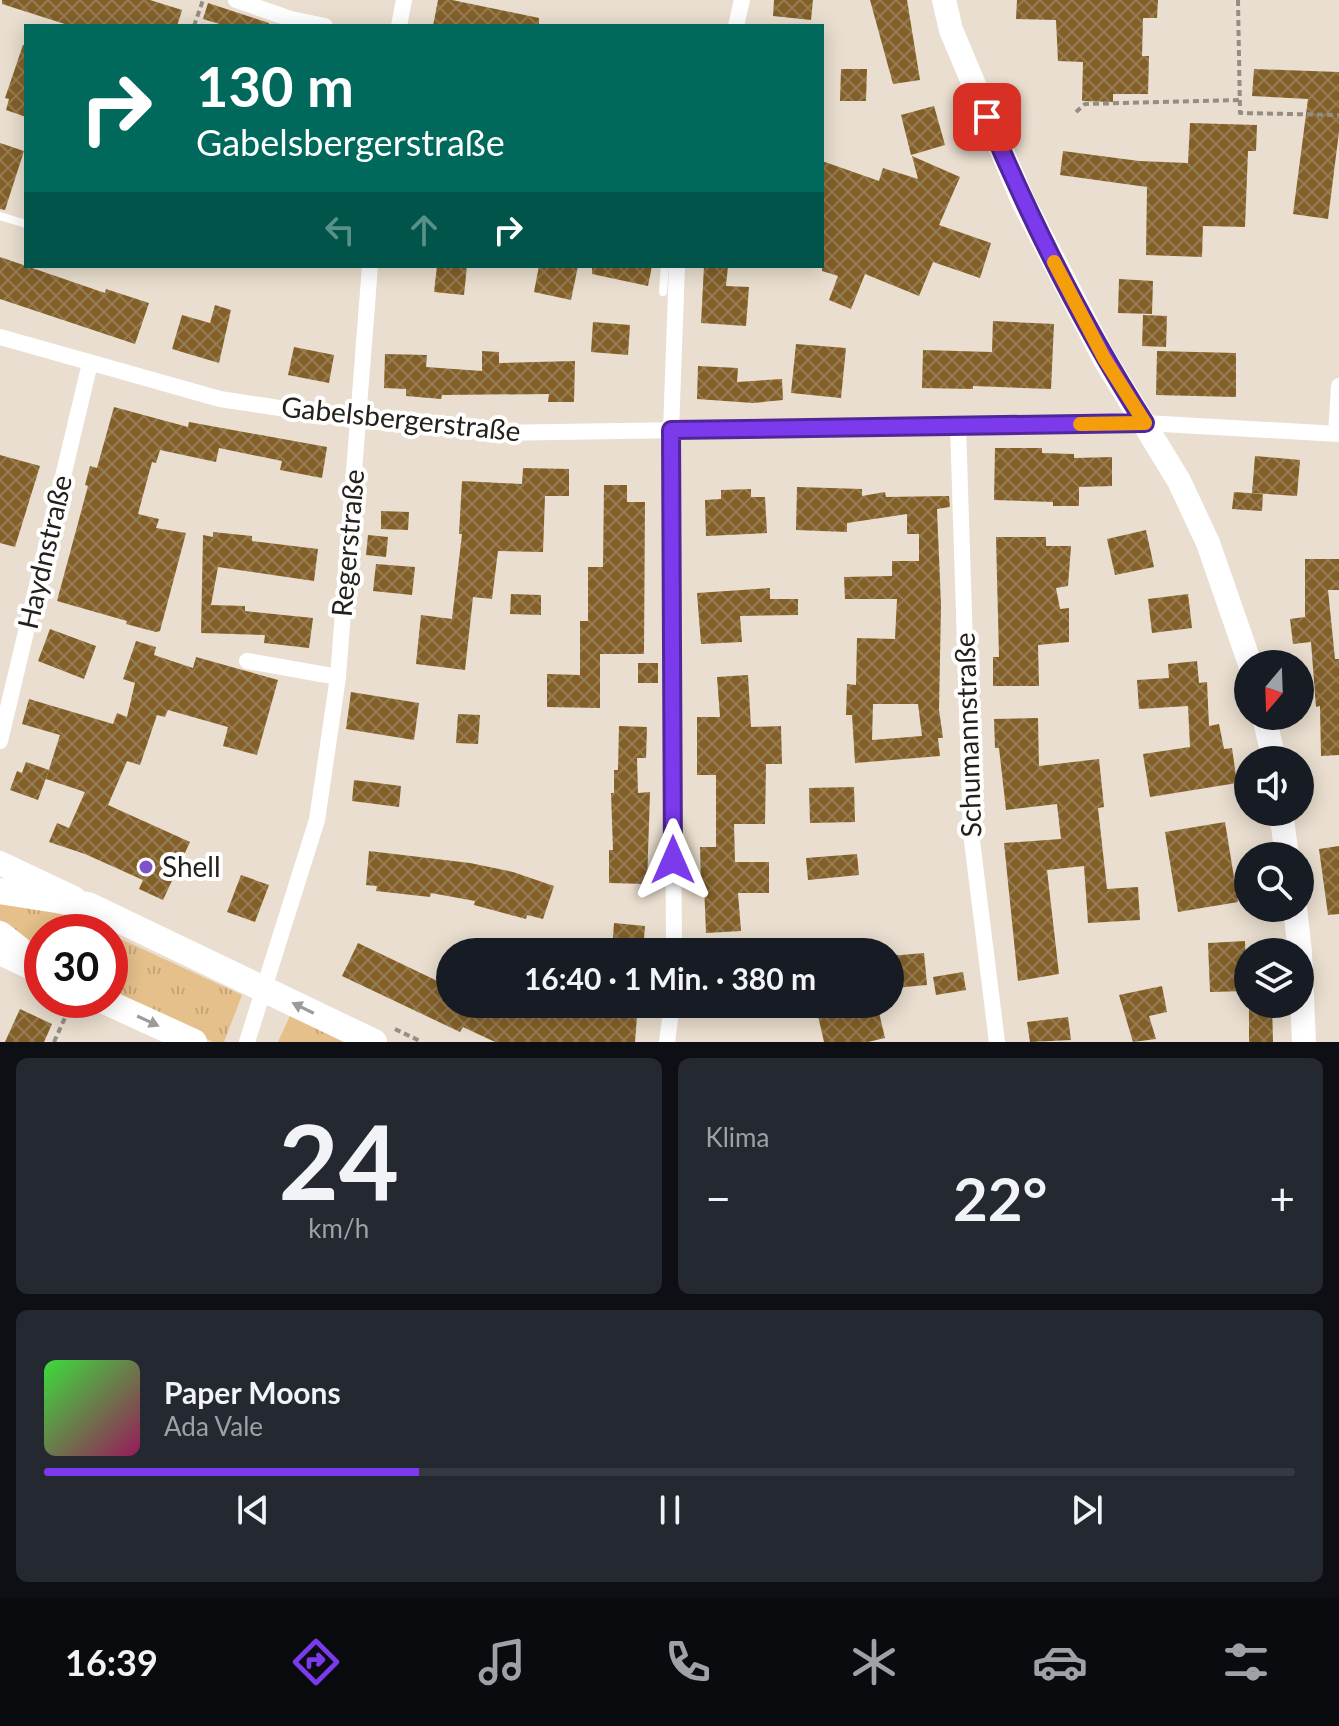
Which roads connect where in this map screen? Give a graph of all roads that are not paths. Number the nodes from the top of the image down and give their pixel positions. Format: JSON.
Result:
{"nodes":[{"id":1,"x":236,"y":0,"type":"edge"},
{"id":2,"x":404,"y":0,"type":"edge"},
{"id":3,"x":742,"y":0,"type":"edge"},
{"id":4,"x":944,"y":0,"type":"edge"},
{"id":5,"x":315,"y":24,"type":"edge"},
{"id":6,"x":399,"y":24,"type":"edge"},
{"id":7,"x":736,"y":24,"type":"edge"},
{"id":8,"x":0,"y":216,"type":"edge"},
{"id":9,"x":24,"y":223,"type":"edge"},
{"id":10,"x":370,"y":268,"type":"edge"},
{"id":11,"x":665,"y":268,"type":"edge"},
{"id":12,"x":677,"y":268,"type":"edge"},
{"id":13,"x":663,"y":292,"type":"dead end"},
{"id":14,"x":0,"y":337,"type":"edge"},
{"id":15,"x":90,"y":363,"type":"junction"},
{"id":16,"x":1339,"y":386,"type":"edge"},
{"id":17,"x":358,"y":420,"type":"junction"},
{"id":18,"x":1145,"y":423,"type":"junction"},
{"id":19,"x":958,"y":426,"type":"junction"},
{"id":20,"x":671,"y":430,"type":"junction"},
{"id":21,"x":1338,"y":434,"type":"edge"},
{"id":22,"x":1245,"y":650,"type":"edge"},
{"id":23,"x":247,"y":661,"type":"dead end"},
{"id":24,"x":338,"y":677,"type":"junction"},
{"id":25,"x":0,"y":741,"type":"edge"},
{"id":26,"x":0,"y":863,"type":"edge"},
{"id":27,"x":0,"y":891,"type":"edge"},
{"id":28,"x":88,"y":905,"type":"junction"},
{"id":29,"x":0,"y":934,"type":"edge"},
{"id":30,"x":674,"y":938,"type":"edge"},
{"id":31,"x":0,"y":953,"type":"edge"},
{"id":32,"x":24,"y":955,"type":"edge"},
{"id":33,"x":24,"y":963,"type":"edge"},
{"id":34,"x":264,"y":989,"type":"junction"},
{"id":35,"x":128,"y":1012,"type":"edge"},
{"id":36,"x":670,"y":1018,"type":"edge"},
{"id":37,"x":1303,"y":1018,"type":"edge"},
{"id":38,"x":194,"y":1042,"type":"edge"},
{"id":39,"x":247,"y":1042,"type":"edge"},
{"id":40,"x":374,"y":1042,"type":"edge"},
{"id":41,"x":667,"y":1042,"type":"edge"},
{"id":42,"x":997,"y":1042,"type":"edge"},
{"id":43,"x":1304,"y":1042,"type":"edge"}],
"edges":[{"from":1,"to":5,"type":"street"},
{"from":2,"to":6,"type":"street"},
{"from":3,"to":7,"type":"street"},
{"from":4,"to":18,"type":"street"},
{"from":8,"to":9,"type":"lane"},
{"from":10,"to":17,"type":"street","name":"Regerstraße"},
{"from":11,"to":13,"type":"lane"},
{"from":12,"to":20,"type":"street"},
{"from":14,"to":15,"type":"street","name":"Gabelsbergerstraße"},
{"from":15,"to":17,"type":"street","name":"Gabelsbergerstraße"},
{"from":15,"to":25,"type":"street","name":"Haydnstraße"},
{"from":16,"to":21,"type":"street"},
{"from":17,"to":20,"type":"street","name":"Gabelsbergerstraße"},
{"from":17,"to":24,"type":"street","name":"Regerstraße"},
{"from":18,"to":19,"type":"street","name":"Gabelsbergerstraße"},
{"from":18,"to":21,"type":"street","name":"Gabelsbergerstraße"},
{"from":18,"to":22,"type":"street"},
{"from":19,"to":20,"type":"street","name":"Gabelsbergerstraße"},
{"from":19,"to":42,"type":"street","name":"Schumannstraße"},
{"from":20,"to":30,"type":"street"},
{"from":23,"to":24,"type":"street"},
{"from":24,"to":34,"type":"street","name":"Regerstraße"},
{"from":26,"to":28,"type":"street"},
{"from":27,"to":28,"type":"main road"},
{"from":28,"to":34,"type":"main road"},
{"from":29,"to":32,"type":"main road"},
{"from":31,"to":33,"type":"street"},
{"from":34,"to":39,"type":"street","name":"Regerstraße"},
{"from":40,"to":34,"type":"main road","one_way":true},
{"from":35,"to":38,"type":"main road","one_way":true},
{"from":36,"to":41,"type":"street"},
{"from":37,"to":43,"type":"street"}]}
